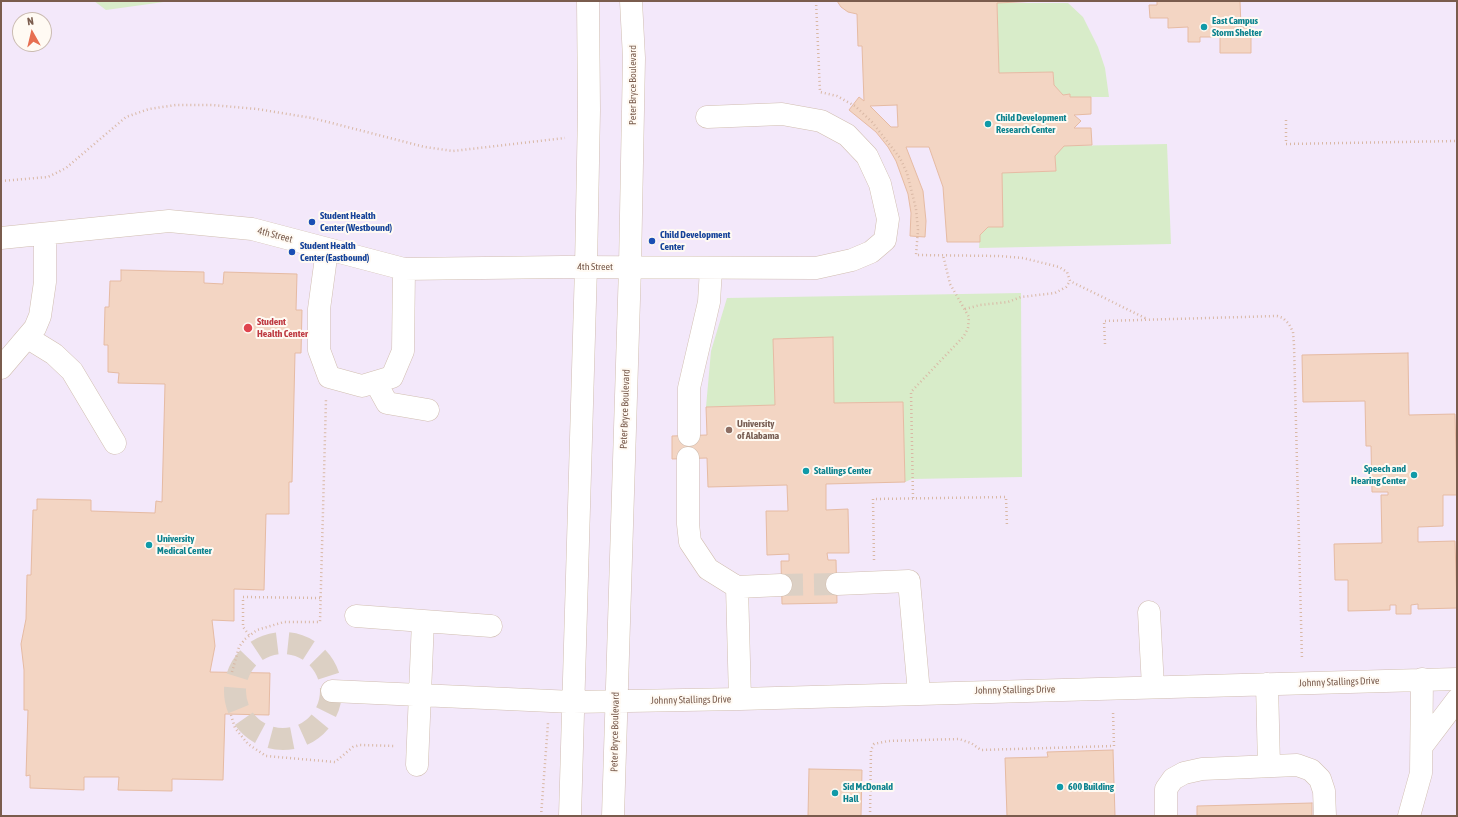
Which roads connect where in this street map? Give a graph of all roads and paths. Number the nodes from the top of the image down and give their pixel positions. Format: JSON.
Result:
{"nodes":[{"id":1,"x":588,"y":1,"type":"edge"},
{"id":2,"x":631,"y":1,"type":"edge"},
{"id":3,"x":816,"y":1,"type":"edge"},
{"id":4,"x":708,"y":117,"type":"dead end"},
{"id":5,"x":1286,"y":120,"type":"dead end"},
{"id":6,"x":566,"y":138,"type":"dead end"},
{"id":7,"x":1457,"y":141,"type":"edge"},
{"id":8,"x":1,"y":182,"type":"edge"},
{"id":9,"x":45,"y":234,"type":"junction"},
{"id":10,"x":8,"y":237,"type":"edge"},
{"id":11,"x":327,"y":250,"type":"junction"},
{"id":12,"x":943,"y":255,"type":"junction"},
{"id":13,"x":586,"y":267,"type":"junction"},
{"id":14,"x":630,"y":268,"type":"junction"},
{"id":15,"x":404,"y":269,"type":"junction"},
{"id":16,"x":711,"y":269,"type":"junction"},
{"id":17,"x":1070,"y":281,"type":"junction"},
{"id":18,"x":965,"y":309,"type":"junction"},
{"id":19,"x":1147,"y":320,"type":"junction"},
{"id":20,"x":28,"y":338,"type":"junction"},
{"id":21,"x":1105,"y":344,"type":"dead end"},
{"id":22,"x":1,"y":368,"type":"edge"},
{"id":23,"x":376,"y":383,"type":"junction"},
{"id":24,"x":326,"y":394,"type":"dead end"},
{"id":25,"x":428,"y":410,"type":"dead end"},
{"id":26,"x":689,"y":435,"type":"dead end"},
{"id":27,"x":115,"y":443,"type":"dead end"},
{"id":28,"x":688,"y":458,"type":"dead end"},
{"id":29,"x":913,"y":498,"type":"junction"},
{"id":30,"x":1007,"y":527,"type":"dead end"},
{"id":31,"x":874,"y":565,"type":"dead end"},
{"id":32,"x":837,"y":584,"type":"tunnel mouth"},
{"id":33,"x":781,"y":585,"type":"tunnel mouth"},
{"id":34,"x":737,"y":587,"type":"junction"},
{"id":35,"x":320,"y":598,"type":"junction"},
{"id":36,"x":1149,"y":612,"type":"dead end"},
{"id":37,"x":356,"y":616,"type":"dead end"},
{"id":38,"x":423,"y":621,"type":"junction"},
{"id":39,"x":491,"y":626,"type":"dead end"},
{"id":40,"x":250,"y":635,"type":"junction"},
{"id":41,"x":1302,"y":663,"type":"dead end"},
{"id":42,"x":232,"y":672,"type":"dead end"},
{"id":43,"x":1457,"y":678,"type":"edge"},
{"id":44,"x":1422,"y":680,"type":"junction"},
{"id":45,"x":1267,"y":684,"type":"junction"},
{"id":46,"x":1153,"y":687,"type":"junction"},
{"id":47,"x":1119,"y":688,"type":"junction"},
{"id":48,"x":332,"y":691,"type":"dead end"},
{"id":49,"x":919,"y":693,"type":"junction"},
{"id":50,"x":420,"y":695,"type":"junction"},
{"id":51,"x":740,"y":699,"type":"junction"},
{"id":52,"x":1457,"y":700,"type":"edge"},
{"id":53,"x":616,"y":701,"type":"junction"},
{"id":54,"x":573,"y":702,"type":"junction"},
{"id":55,"x":231,"y":715,"type":"dead end"},
{"id":56,"x":1422,"y":746,"type":"junction"},
{"id":57,"x":417,"y":756,"type":"joint"},
{"id":58,"x":1269,"y":766,"type":"junction"},
{"id":59,"x":1413,"y":812,"type":"edge"},
{"id":60,"x":570,"y":816,"type":"edge"},
{"id":61,"x":613,"y":816,"type":"edge"},
{"id":62,"x":870,"y":816,"type":"edge"},
{"id":63,"x":1166,"y":816,"type":"edge"},
{"id":64,"x":1325,"y":816,"type":"edge"}],
"edges":[{"from":1,"to":13,"type":"street"},
{"from":2,"to":14,"type":"street","name":"Peter Bryce Boulevard"},
{"from":3,"to":12,"type":"path"},
{"from":4,"to":16,"type":"street","name":"4th Street"},
{"from":5,"to":7,"type":"path"},
{"from":6,"to":8,"type":"path"},
{"from":9,"to":10,"type":"street","name":"4th Street"},
{"from":9,"to":11,"type":"street","name":"4th Street"},
{"from":9,"to":20,"type":"street"},
{"from":11,"to":15,"type":"street","name":"4th Street"},
{"from":11,"to":23,"type":"street"},
{"from":12,"to":17,"type":"path"},
{"from":12,"to":18,"type":"path"},
{"from":13,"to":14,"type":"street","name":"4th Street"},
{"from":13,"to":15,"type":"street","name":"4th Street"},
{"from":13,"to":54,"type":"street"},
{"from":14,"to":16,"type":"street","name":"4th Street"},
{"from":14,"to":53,"type":"street","name":"Peter Bryce Boulevard"},
{"from":15,"to":23,"type":"street"},
{"from":16,"to":26,"type":"street"},
{"from":17,"to":18,"type":"path"},
{"from":17,"to":19,"type":"path"},
{"from":18,"to":29,"type":"path"},
{"from":19,"to":21,"type":"path"},
{"from":19,"to":41,"type":"path"},
{"from":20,"to":22,"type":"street"},
{"from":20,"to":27,"type":"street"},
{"from":23,"to":25,"type":"street"},
{"from":24,"to":35,"type":"path"},
{"from":28,"to":34,"type":"street"},
{"from":29,"to":30,"type":"path"},
{"from":29,"to":31,"type":"path"},
{"from":32,"to":49,"type":"street"},
{"from":33,"to":34,"type":"street"},
{"from":34,"to":51,"type":"street"},
{"from":35,"to":40,"type":"path"},
{"from":35,"to":40,"type":"path"},
{"from":36,"to":46,"type":"street"},
{"from":37,"to":38,"type":"street"},
{"from":38,"to":39,"type":"street"},
{"from":38,"to":50,"type":"street"},
{"from":40,"to":42,"type":"path"},
{"from":43,"to":44,"type":"street","name":"Johnny Stallings Drive"},
{"from":44,"to":45,"type":"street","name":"Johnny Stallings Drive"},
{"from":44,"to":56,"type":"street"},
{"from":45,"to":46,"type":"street","name":"Johnny Stallings Drive"},
{"from":45,"to":58,"type":"street"},
{"from":46,"to":47,"type":"street","name":"Johnny Stallings Drive"},
{"from":47,"to":49,"type":"street","name":"Johnny Stallings Drive"},
{"from":47,"to":62,"type":"path"},
{"from":48,"to":50,"type":"street","name":"Johnny Stallings Drive"},
{"from":49,"to":51,"type":"street","name":"Johnny Stallings Drive"},
{"from":50,"to":54,"type":"street","name":"Johnny Stallings Drive"},
{"from":50,"to":57,"type":"street"},
{"from":51,"to":53,"type":"street","name":"Johnny Stallings Drive"},
{"from":52,"to":56,"type":"street"},
{"from":53,"to":54,"type":"street","name":"Johnny Stallings Drive"},
{"from":53,"to":61,"type":"street","name":"Peter Bryce Boulevard"},
{"from":54,"to":60,"type":"street"},
{"from":55,"to":57,"type":"path"},
{"from":56,"to":59,"type":"street"},
{"from":58,"to":63,"type":"street"},
{"from":58,"to":64,"type":"street"}]}
